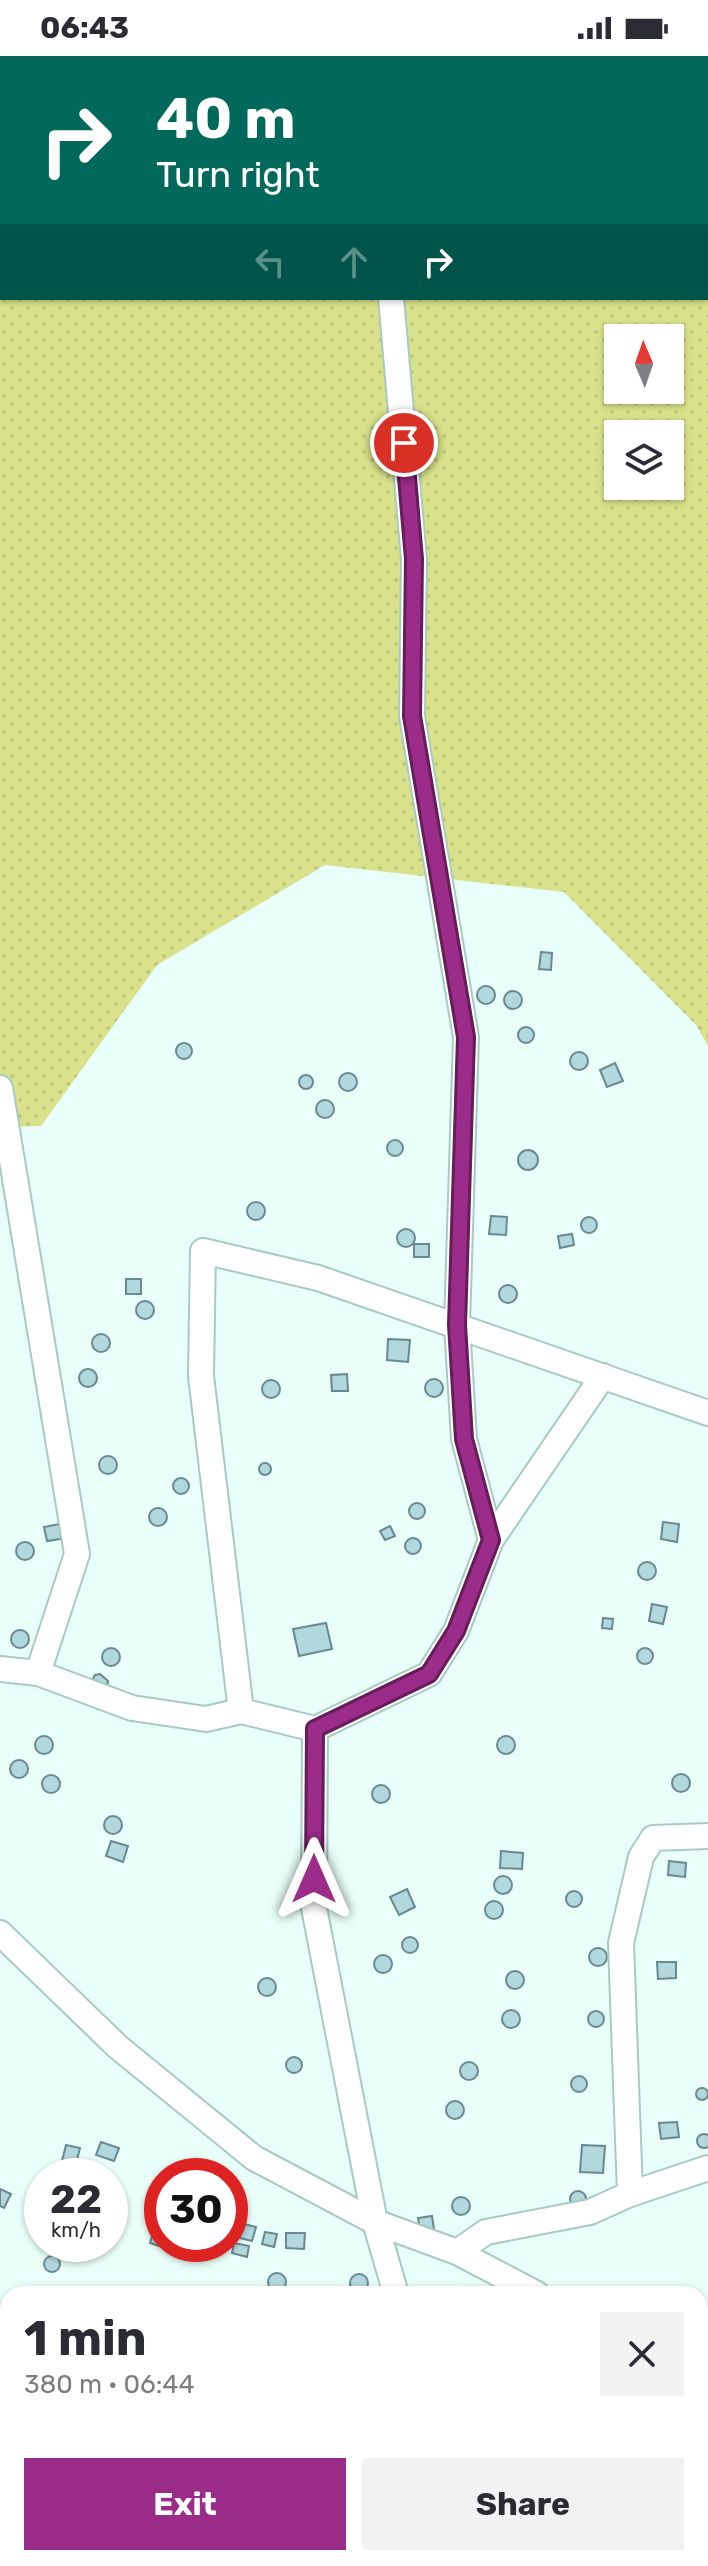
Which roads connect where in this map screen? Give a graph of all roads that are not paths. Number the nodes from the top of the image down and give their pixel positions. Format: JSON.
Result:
{"nodes":[{"id":1,"x":391,"y":300,"type":"edge"},
{"id":2,"x":0,"y":1088,"type":"edge"},
{"id":3,"x":457,"y":1325,"type":"junction"},
{"id":4,"x":603,"y":1376,"type":"junction"},
{"id":5,"x":708,"y":1413,"type":"edge"},
{"id":6,"x":491,"y":1540,"type":"junction"},
{"id":7,"x":0,"y":1669,"type":"edge"},
{"id":8,"x":38,"y":1673,"type":"junction"},
{"id":9,"x":241,"y":1711,"type":"junction"},
{"id":10,"x":315,"y":1729,"type":"junction"},
{"id":11,"x":708,"y":1836,"type":"edge"},
{"id":12,"x":0,"y":1933,"type":"edge"},
{"id":13,"x":708,"y":2168,"type":"edge"},
{"id":14,"x":630,"y":2194,"type":"junction"},
{"id":15,"x":375,"y":2222,"type":"junction"},
{"id":16,"x":457,"y":2252,"type":"junction"},
{"id":17,"x":394,"y":2286,"type":"edge"},
{"id":18,"x":522,"y":2286,"type":"edge"}],
"edges":[{"from":1,"to":3,"type":"street"},
{"from":2,"to":8,"type":"street"},
{"from":3,"to":4,"type":"street"},
{"from":3,"to":6,"type":"street"},
{"from":3,"to":9,"type":"street"},
{"from":4,"to":5,"type":"street"},
{"from":4,"to":6,"type":"street"},
{"from":6,"to":10,"type":"street"},
{"from":7,"to":8,"type":"street"},
{"from":8,"to":9,"type":"street"},
{"from":9,"to":10,"type":"street"},
{"from":10,"to":15,"type":"street"},
{"from":11,"to":14,"type":"street"},
{"from":12,"to":15,"type":"street"},
{"from":13,"to":14,"type":"street"},
{"from":14,"to":16,"type":"street"},
{"from":15,"to":16,"type":"street"},
{"from":15,"to":17,"type":"street"},
{"from":16,"to":18,"type":"street"}]}
